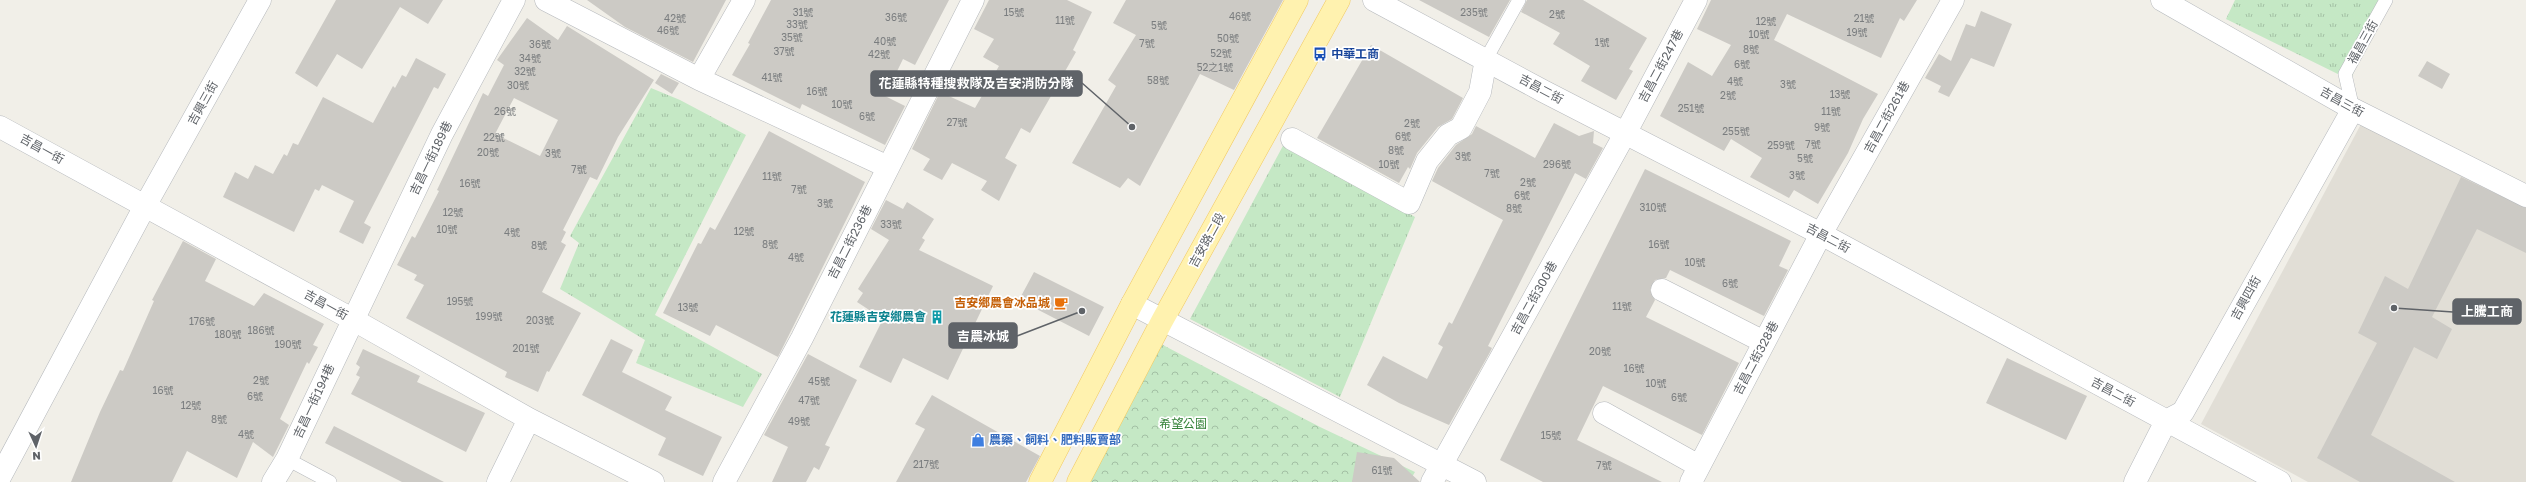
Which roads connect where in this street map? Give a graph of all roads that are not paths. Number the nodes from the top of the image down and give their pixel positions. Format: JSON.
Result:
{"nodes":[{"id":1,"x":260,"y":0,"type":"edge"},
{"id":2,"x":514,"y":0,"type":"edge"},
{"id":3,"x":546,"y":0,"type":"edge"},
{"id":4,"x":744,"y":0,"type":"edge"},
{"id":5,"x":973,"y":0,"type":"edge"},
{"id":6,"x":1297,"y":0,"type":"edge"},
{"id":7,"x":1339,"y":0,"type":"edge"},
{"id":8,"x":1374,"y":0,"type":"edge"},
{"id":9,"x":1519,"y":0,"type":"edge"},
{"id":10,"x":1696,"y":0,"type":"edge"},
{"id":11,"x":1953,"y":0,"type":"edge"},
{"id":12,"x":2162,"y":0,"type":"edge"},
{"id":13,"x":2386,"y":0,"type":"edge"},
{"id":14,"x":1486,"y":60,"type":"junction"},
{"id":15,"x":700,"y":78,"type":"junction"},
{"id":16,"x":2353,"y":109,"type":"junction"},
{"id":17,"x":0,"y":127,"type":"edge"},
{"id":18,"x":1626,"y":132,"type":"junction"},
{"id":19,"x":1292,"y":139,"type":"dead end"},
{"id":20,"x":888,"y":167,"type":"junction"},
{"id":21,"x":2526,"y":196,"type":"edge"},
{"id":22,"x":145,"y":206,"type":"junction"},
{"id":23,"x":1821,"y":234,"type":"junction"},
{"id":24,"x":1662,"y":290,"type":"dead end"},
{"id":25,"x":1132,"y":304,"type":"junction"},
{"id":26,"x":352,"y":319,"type":"junction"},
{"id":27,"x":1162,"y":321,"type":"junction"},
{"id":28,"x":1764,"y":342,"type":"junction"},
{"id":29,"x":1604,"y":413,"type":"dead end"},
{"id":30,"x":529,"y":419,"type":"junction"},
{"id":31,"x":2166,"y":421,"type":"junction"},
{"id":32,"x":287,"y":459,"type":"junction"},
{"id":33,"x":1437,"y":473,"type":"edge"},
{"id":34,"x":1695,"y":474,"type":"edge"},
{"id":35,"x":0,"y":477,"type":"edge"},
{"id":36,"x":273,"y":482,"type":"edge"},
{"id":37,"x":330,"y":482,"type":"edge"},
{"id":38,"x":498,"y":482,"type":"edge"},
{"id":39,"x":652,"y":482,"type":"edge"},
{"id":40,"x":724,"y":482,"type":"edge"},
{"id":41,"x":1040,"y":482,"type":"edge"},
{"id":42,"x":1078,"y":482,"type":"edge"},
{"id":43,"x":1475,"y":482,"type":"edge"},
{"id":44,"x":2135,"y":482,"type":"edge"},
{"id":45,"x":2280,"y":482,"type":"edge"}],
"edges":[{"from":1,"to":22,"type":"street","name":"吉興三街"},
{"from":2,"to":26,"type":"street","name":"吉昌一街189巷"},
{"from":3,"to":15,"type":"street"},
{"from":4,"to":15,"type":"street"},
{"from":5,"to":20,"type":"street","name":"吉昌二街236巷"},
{"from":6,"to":25,"type":"main road"},
{"from":7,"to":27,"type":"main road","name":"吉安路二段"},
{"from":8,"to":14,"type":"street","name":"吉昌二街"},
{"from":9,"to":14,"type":"lane"},
{"from":10,"to":18,"type":"street","name":"吉昌二街247巷"},
{"from":11,"to":23,"type":"street","name":"吉昌二街261巷"},
{"from":12,"to":16,"type":"street","name":"吉昌三街"},
{"from":13,"to":16,"type":"lane","name":"福昌三街"},
{"from":14,"to":18,"type":"street","name":"吉昌二街"},
{"from":14,"to":19,"type":"street"},
{"from":15,"to":20,"type":"street"},
{"from":16,"to":21,"type":"street","name":"吉昌三街"},
{"from":16,"to":31,"type":"street","name":"吉興四街"},
{"from":17,"to":22,"type":"street","name":"吉昌一街"},
{"from":18,"to":23,"type":"street","name":"吉昌二街"},
{"from":18,"to":33,"type":"street","name":"吉昌二街300巷"},
{"from":20,"to":40,"type":"street","name":"吉昌二街236巷"},
{"from":22,"to":26,"type":"street","name":"吉昌一街"},
{"from":22,"to":35,"type":"street","name":"吉興三街"},
{"from":23,"to":28,"type":"street","name":"吉昌二街328巷"},
{"from":23,"to":31,"type":"street","name":"吉昌二街"},
{"from":24,"to":28,"type":"street"},
{"from":25,"to":27,"type":"street"},
{"from":25,"to":41,"type":"main road"},
{"from":26,"to":30,"type":"street","name":"吉昌一街"},
{"from":26,"to":32,"type":"street","name":"吉昌一街194巷"},
{"from":27,"to":33,"type":"street"},
{"from":27,"to":42,"type":"main road","name":"吉安路二段"},
{"from":28,"to":34,"type":"street","name":"吉昌二街328巷"},
{"from":29,"to":34,"type":"street"},
{"from":30,"to":38,"type":"street"},
{"from":30,"to":39,"type":"street","name":"吉昌一街"},
{"from":31,"to":44,"type":"street"},
{"from":31,"to":45,"type":"street","name":"吉昌二街"},
{"from":32,"to":36,"type":"street","name":"吉昌一街194巷"},
{"from":32,"to":37,"type":"lane"},
{"from":33,"to":43,"type":"street"}]}
